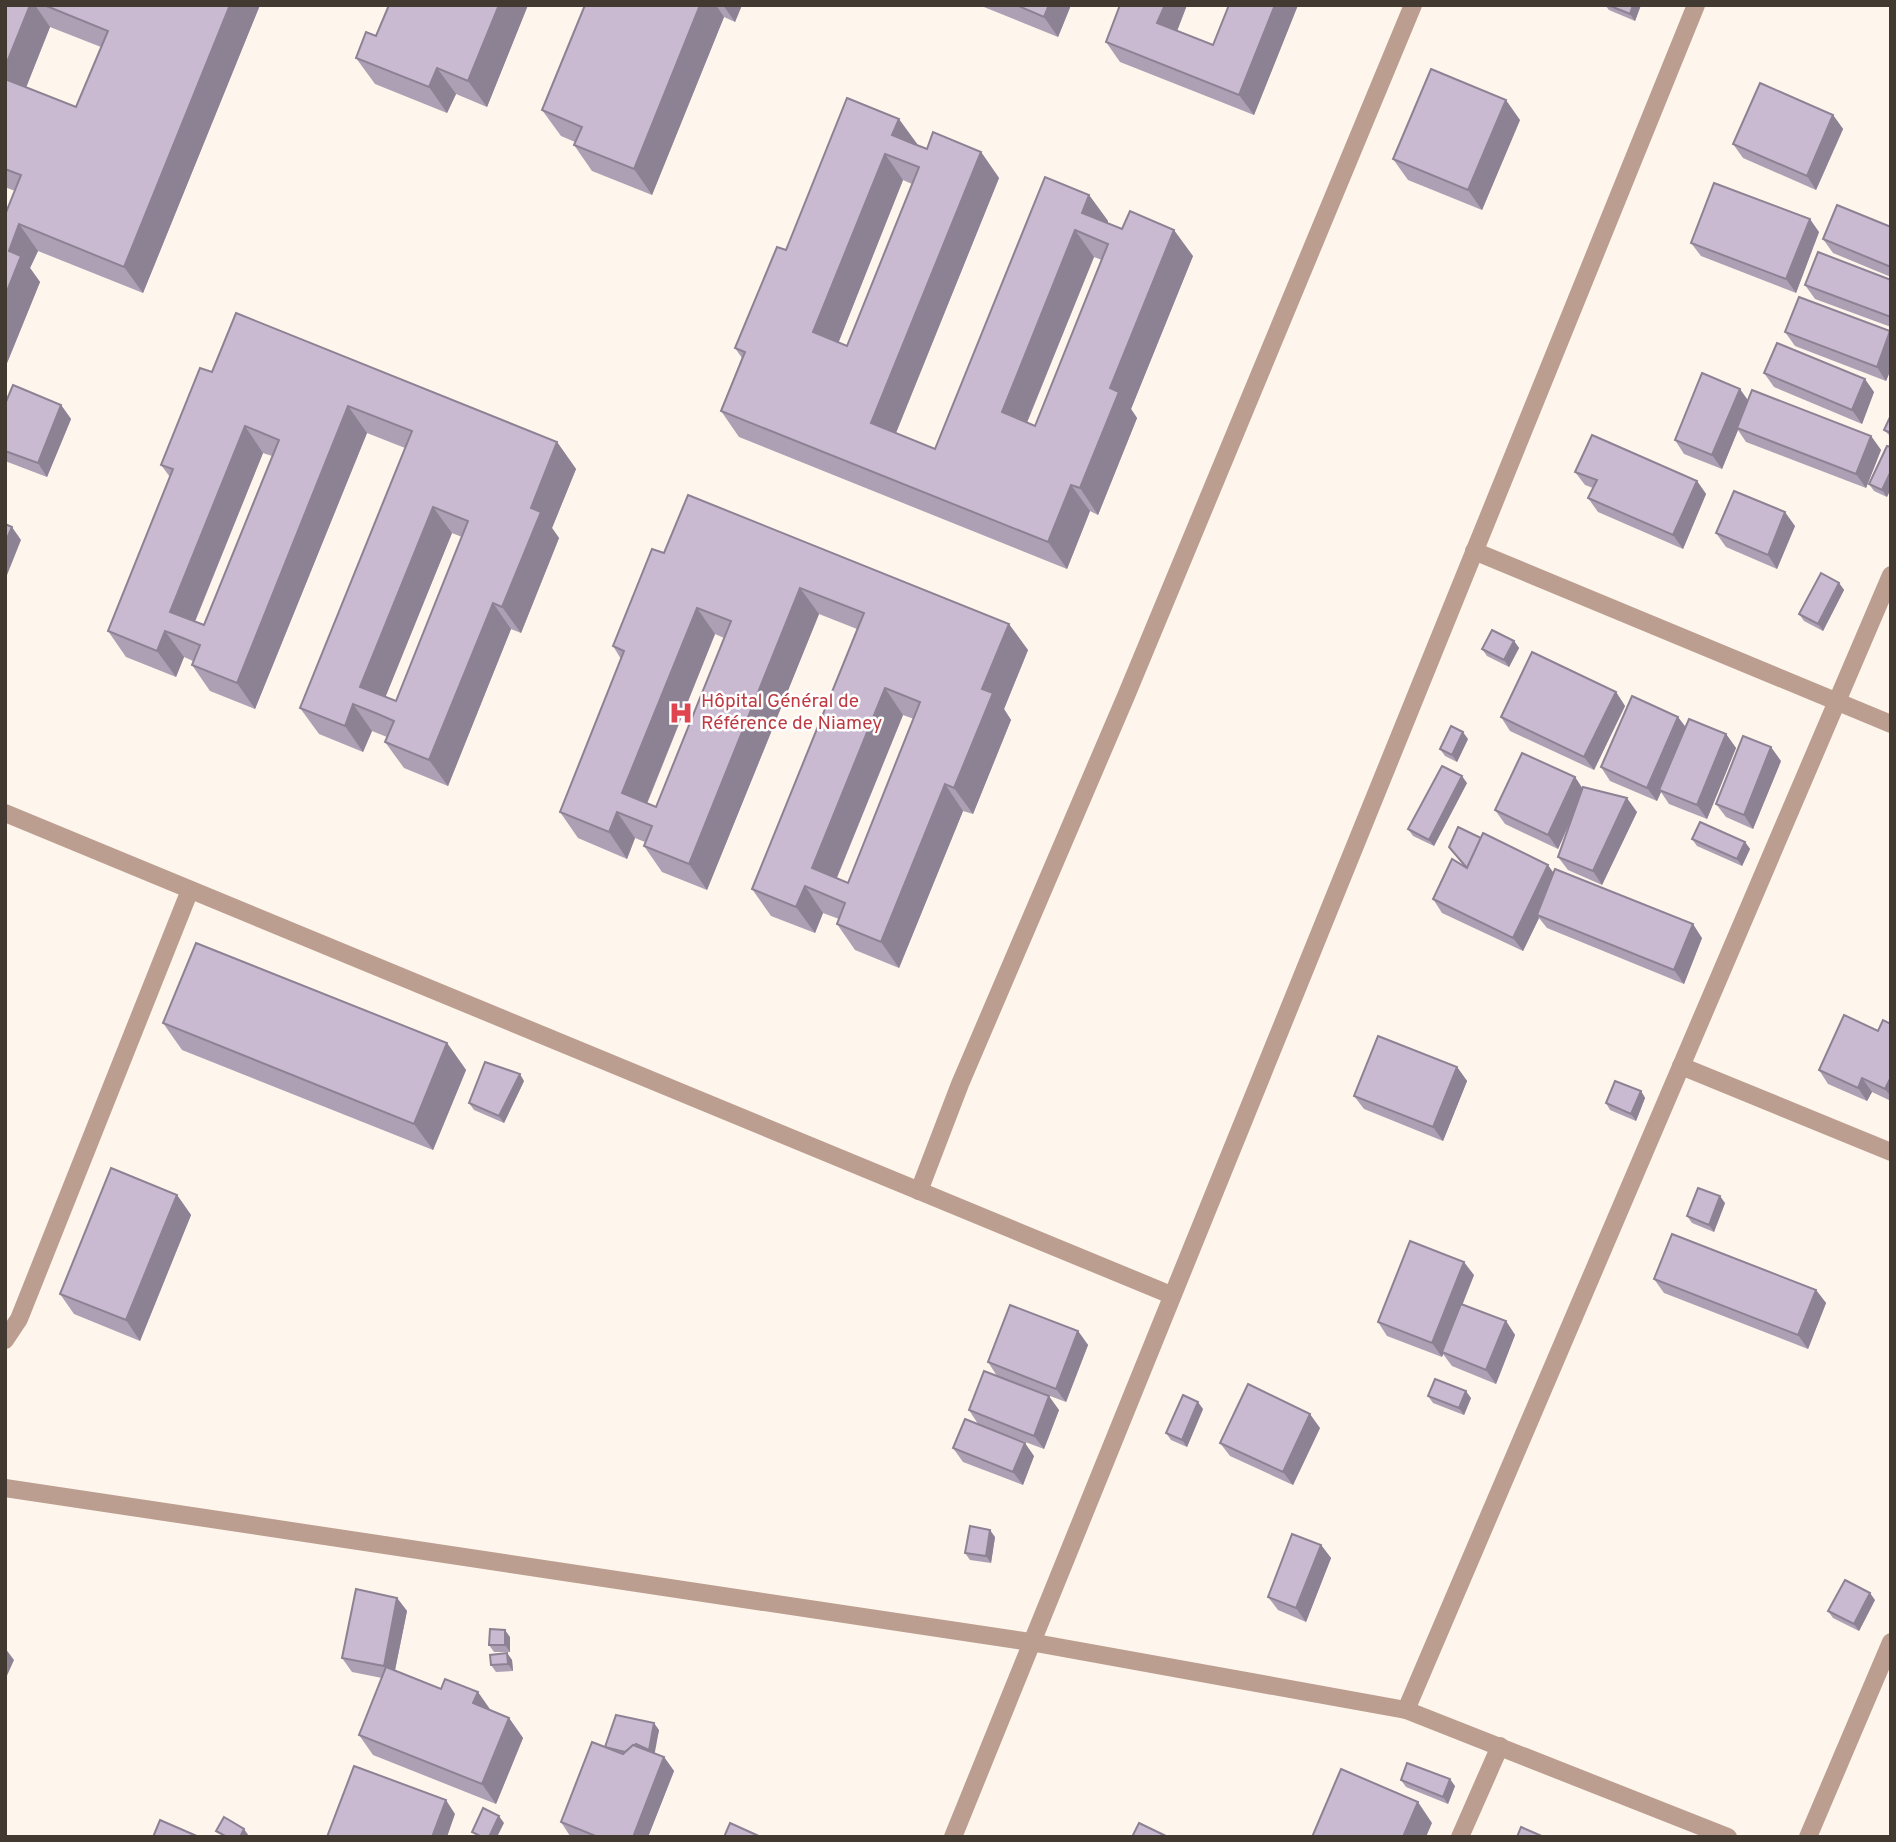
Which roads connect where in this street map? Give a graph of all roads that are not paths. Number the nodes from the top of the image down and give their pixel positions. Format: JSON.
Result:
{"nodes":[{"id":1,"x":1413,"y":5,"type":"edge"},
{"id":2,"x":1696,"y":5,"type":"edge"},
{"id":3,"x":1474,"y":551,"type":"junction"},
{"id":4,"x":1891,"y":575,"type":"edge"},
{"id":5,"x":1837,"y":702,"type":"junction"},
{"id":6,"x":1891,"y":724,"type":"edge"},
{"id":7,"x":5,"y":813,"type":"edge"},
{"id":8,"x":190,"y":890,"type":"junction"},
{"id":9,"x":1681,"y":1066,"type":"junction"},
{"id":10,"x":1891,"y":1152,"type":"edge"},
{"id":11,"x":919,"y":1191,"type":"junction"},
{"id":12,"x":1171,"y":1295,"type":"junction"},
{"id":13,"x":5,"y":1340,"type":"edge"},
{"id":14,"x":5,"y":1488,"type":"edge"},
{"id":15,"x":1030,"y":1642,"type":"junction"},
{"id":16,"x":1891,"y":1642,"type":"edge"},
{"id":17,"x":1406,"y":1710,"type":"junction"},
{"id":18,"x":1500,"y":1746,"type":"junction"},
{"id":19,"x":953,"y":1837,"type":"edge"},
{"id":20,"x":1460,"y":1837,"type":"edge"},
{"id":21,"x":1728,"y":1837,"type":"edge"},
{"id":22,"x":1808,"y":1837,"type":"edge"}],
"edges":[{"from":1,"to":11,"type":"street"},
{"from":2,"to":3,"type":"street"},
{"from":3,"to":5,"type":"street"},
{"from":3,"to":12,"type":"street"},
{"from":4,"to":5,"type":"street"},
{"from":5,"to":6,"type":"street"},
{"from":5,"to":9,"type":"street"},
{"from":7,"to":8,"type":"street"},
{"from":8,"to":11,"type":"street"},
{"from":8,"to":13,"type":"street"},
{"from":9,"to":10,"type":"street"},
{"from":9,"to":17,"type":"street"},
{"from":11,"to":12,"type":"street"},
{"from":12,"to":15,"type":"street"},
{"from":14,"to":15,"type":"street"},
{"from":15,"to":17,"type":"street"},
{"from":15,"to":19,"type":"street"},
{"from":16,"to":22,"type":"street"},
{"from":17,"to":18,"type":"street"},
{"from":18,"to":20,"type":"street"},
{"from":18,"to":21,"type":"street"}]}
